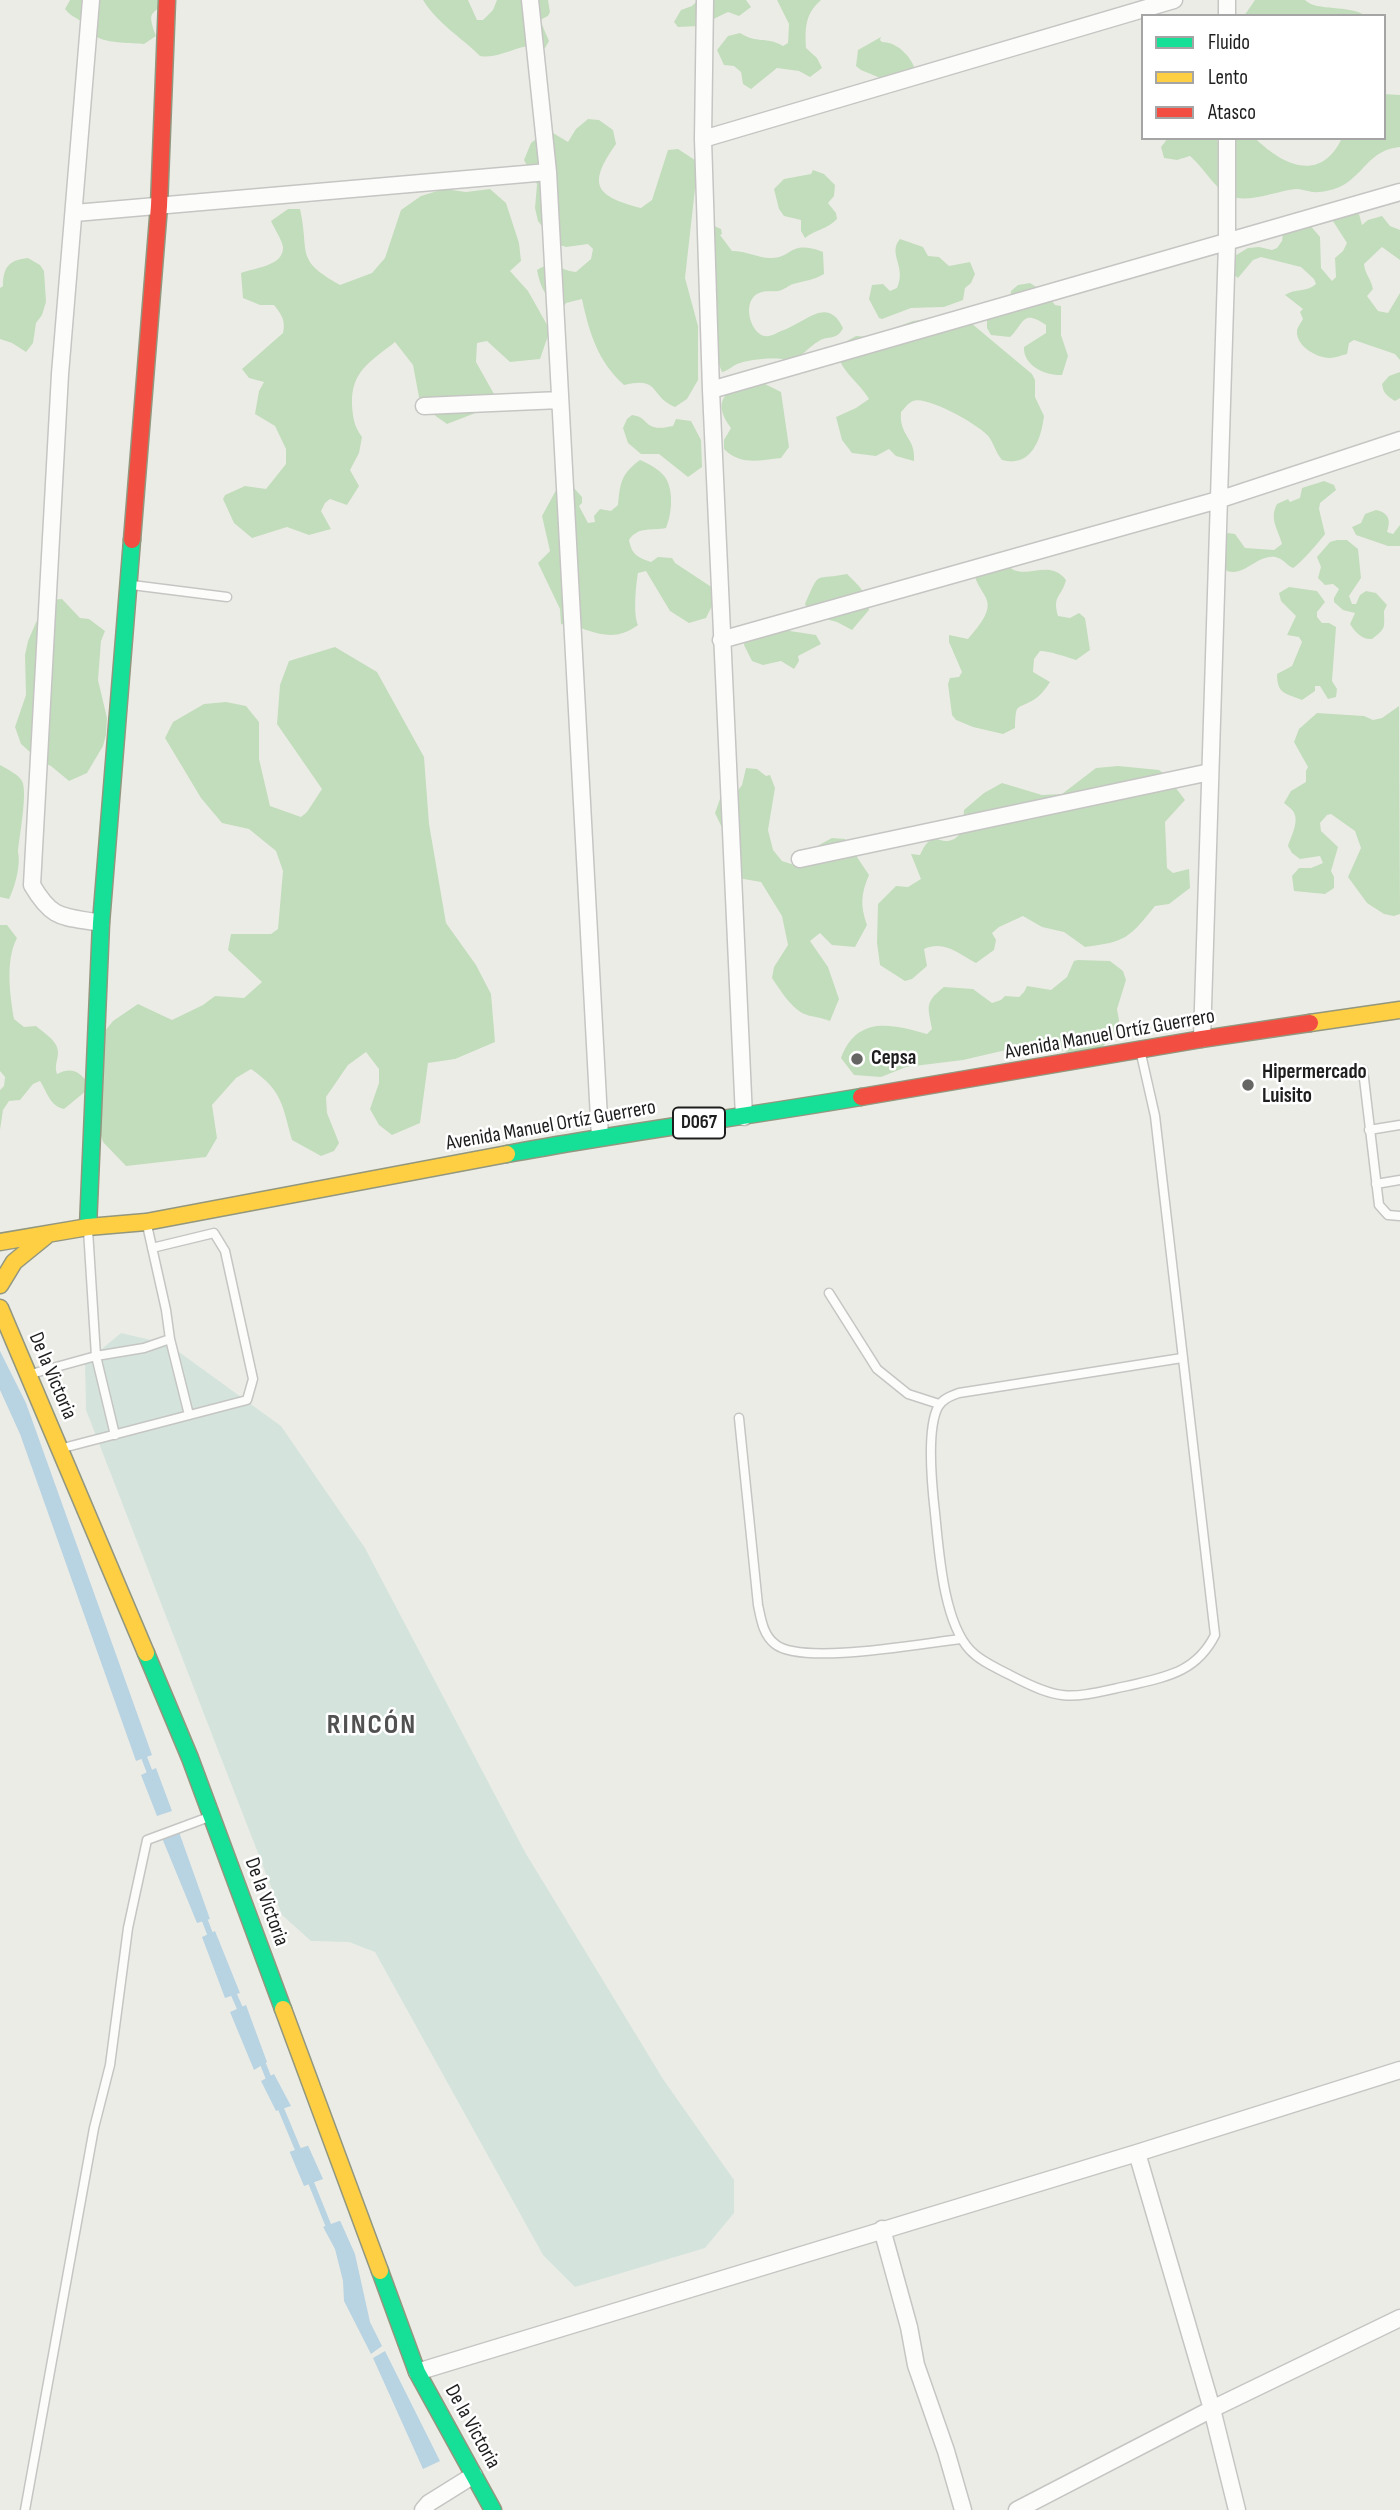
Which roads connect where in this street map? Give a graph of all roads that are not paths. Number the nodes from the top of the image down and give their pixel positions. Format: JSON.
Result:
{"nodes":[{"id":1,"x":91,"y":0,"type":"edge"},
{"id":2,"x":167,"y":0,"type":"edge"},
{"id":3,"x":530,"y":0,"type":"edge"},
{"id":4,"x":705,"y":0,"type":"edge"},
{"id":5,"x":1174,"y":0,"type":"edge"},
{"id":6,"x":703,"y":139,"type":"junction"},
{"id":7,"x":1227,"y":140,"type":"edge"},
{"id":8,"x":548,"y":172,"type":"junction"},
{"id":9,"x":1400,"y":192,"type":"edge"},
{"id":10,"x":159,"y":206,"type":"junction"},
{"id":11,"x":75,"y":214,"type":"junction"},
{"id":12,"x":1227,"y":243,"type":"junction"},
{"id":13,"x":711,"y":390,"type":"junction"},
{"id":14,"x":560,"y":400,"type":"junction"},
{"id":15,"x":424,"y":406,"type":"dead end"},
{"id":16,"x":1400,"y":440,"type":"edge"},
{"id":17,"x":1218,"y":500,"type":"junction"},
{"id":18,"x":129,"y":585,"type":"junction"},
{"id":19,"x":227,"y":597,"type":"dead end"},
{"id":20,"x":721,"y":640,"type":"junction"},
{"id":21,"x":1210,"y":772,"type":"junction"},
{"id":22,"x":800,"y":859,"type":"dead end"},
{"id":23,"x":101,"y":923,"type":"junction"},
{"id":24,"x":1400,"y":1010,"type":"edge"},
{"id":25,"x":1202,"y":1039,"type":"junction"},
{"id":26,"x":1141,"y":1051,"type":"junction"},
{"id":27,"x":1363,"y":1070,"type":"dead end"},
{"id":28,"x":744,"y":1117,"type":"junction"},
{"id":29,"x":1400,"y":1125,"type":"edge"},
{"id":30,"x":1369,"y":1130,"type":"junction"},
{"id":31,"x":600,"y":1136,"type":"junction"},
{"id":32,"x":1400,"y":1180,"type":"edge"},
{"id":33,"x":1376,"y":1184,"type":"junction"},
{"id":34,"x":1400,"y":1216,"type":"edge"},
{"id":35,"x":146,"y":1222,"type":"junction"},
{"id":36,"x":88,"y":1227,"type":"junction"},
{"id":37,"x":47,"y":1235,"type":"junction"},
{"id":38,"x":0,"y":1242,"type":"edge"},
{"id":39,"x":152,"y":1248,"type":"junction"},
{"id":40,"x":0,"y":1285,"type":"edge"},
{"id":41,"x":829,"y":1293,"type":"dead end"},
{"id":42,"x":0,"y":1308,"type":"edge"},
{"id":43,"x":170,"y":1339,"type":"junction"},
{"id":44,"x":96,"y":1356,"type":"junction"},
{"id":45,"x":1182,"y":1358,"type":"junction"},
{"id":46,"x":28,"y":1374,"type":"junction"},
{"id":47,"x":939,"y":1405,"type":"junction"},
{"id":48,"x":189,"y":1415,"type":"junction"},
{"id":49,"x":739,"y":1418,"type":"dead end"},
{"id":50,"x":115,"y":1435,"type":"junction"},
{"id":51,"x":60,"y":1449,"type":"junction"},
{"id":52,"x":961,"y":1639,"type":"junction"},
{"id":53,"x":211,"y":1816,"type":"junction"},
{"id":54,"x":1400,"y":2070,"type":"edge"},
{"id":55,"x":1137,"y":2153,"type":"junction"},
{"id":56,"x":882,"y":2230,"type":"junction"},
{"id":57,"x":1400,"y":2318,"type":"edge"},
{"id":58,"x":417,"y":2372,"type":"junction"},
{"id":59,"x":1212,"y":2409,"type":"junction"},
{"id":60,"x":474,"y":2475,"type":"junction"},
{"id":61,"x":25,"y":2510,"type":"edge"},
{"id":62,"x":423,"y":2510,"type":"edge"},
{"id":63,"x":493,"y":2510,"type":"edge"},
{"id":64,"x":963,"y":2510,"type":"edge"},
{"id":65,"x":1017,"y":2510,"type":"edge"},
{"id":66,"x":1237,"y":2510,"type":"edge"}],
"edges":[{"from":1,"to":11,"type":"street"},
{"from":2,"to":10,"type":"main road"},
{"from":3,"to":8,"type":"street"},
{"from":4,"to":6,"type":"street"},
{"from":5,"to":6,"type":"street"},
{"from":6,"to":13,"type":"street"},
{"from":7,"to":12,"type":"street"},
{"from":8,"to":10,"type":"street"},
{"from":8,"to":14,"type":"street"},
{"from":9,"to":12,"type":"street"},
{"from":10,"to":11,"type":"street"},
{"from":10,"to":18,"type":"main road"},
{"from":11,"to":23,"type":"street"},
{"from":12,"to":13,"type":"street"},
{"from":12,"to":17,"type":"street"},
{"from":13,"to":20,"type":"street"},
{"from":14,"to":15,"type":"street"},
{"from":14,"to":31,"type":"street"},
{"from":16,"to":17,"type":"street"},
{"from":17,"to":20,"type":"street"},
{"from":17,"to":21,"type":"street"},
{"from":18,"to":19,"type":"lane"},
{"from":18,"to":23,"type":"main road"},
{"from":20,"to":28,"type":"street"},
{"from":21,"to":22,"type":"street"},
{"from":21,"to":25,"type":"street"},
{"from":23,"to":36,"type":"main road"},
{"from":24,"to":25,"type":"main road","name":"Avenida Manuel Ortíz Guerrero","number":"D067"},
{"from":25,"to":26,"type":"main road","name":"Avenida Manuel Ortíz Guerrero","number":"D067"},
{"from":26,"to":28,"type":"main road","name":"Avenida Manuel Ortíz Guerrero","number":"D067"},
{"from":26,"to":45,"type":"lane"},
{"from":27,"to":30,"type":"lane"},
{"from":28,"to":31,"type":"main road","name":"Avenida Manuel Ortíz Guerrero","number":"D067"},
{"from":29,"to":30,"type":"lane"},
{"from":30,"to":33,"type":"lane"},
{"from":31,"to":35,"type":"main road","name":"Avenida Manuel Ortíz Guerrero","number":"D067"},
{"from":32,"to":33,"type":"lane"},
{"from":33,"to":34,"type":"lane"},
{"from":35,"to":36,"type":"main road","name":"Avenida Manuel Ortíz Guerrero","number":"D067"},
{"from":35,"to":39,"type":"lane"},
{"from":36,"to":37,"type":"main road","name":"Avenida Manuel Ortíz Guerrero","number":"D067"},
{"from":36,"to":44,"type":"lane"},
{"from":37,"to":38,"type":"main road","name":"Avenida Manuel Ortíz Guerrero","number":"D067"},
{"from":37,"to":40,"type":"main road"},
{"from":39,"to":43,"type":"lane"},
{"from":39,"to":48,"type":"lane"},
{"from":41,"to":47,"type":"lane"},
{"from":42,"to":46,"type":"main road","name":"De la Victoria"},
{"from":43,"to":44,"type":"lane"},
{"from":43,"to":48,"type":"lane"},
{"from":44,"to":46,"type":"lane"},
{"from":44,"to":50,"type":"lane"},
{"from":45,"to":47,"type":"lane"},
{"from":45,"to":52,"type":"lane"},
{"from":46,"to":51,"type":"main road","name":"De la Victoria"},
{"from":47,"to":52,"type":"lane"},
{"from":48,"to":50,"type":"lane"},
{"from":49,"to":52,"type":"lane"},
{"from":50,"to":51,"type":"lane"},
{"from":51,"to":53,"type":"main road","name":"De la Victoria"},
{"from":53,"to":58,"type":"main road","name":"De la Victoria"},
{"from":53,"to":61,"type":"lane"},
{"from":54,"to":55,"type":"street"},
{"from":55,"to":56,"type":"street"},
{"from":55,"to":59,"type":"street"},
{"from":56,"to":58,"type":"street"},
{"from":56,"to":64,"type":"street"},
{"from":57,"to":59,"type":"street"},
{"from":58,"to":60,"type":"main road","name":"De la Victoria"},
{"from":59,"to":65,"type":"street"},
{"from":59,"to":66,"type":"street"},
{"from":60,"to":62,"type":"street"},
{"from":60,"to":63,"type":"main road","name":"De la Victoria"}]}
